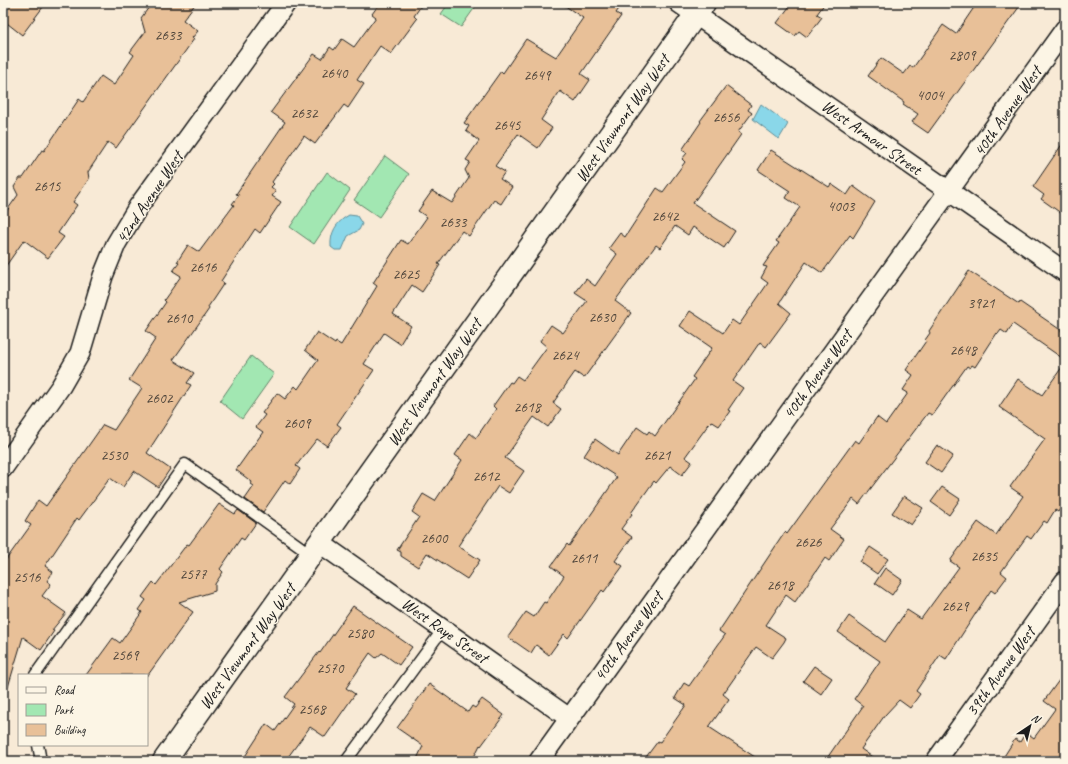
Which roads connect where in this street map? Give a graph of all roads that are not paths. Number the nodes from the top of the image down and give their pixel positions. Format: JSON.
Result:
{"nodes":[{"id":1,"x":286,"y":3,"type":"edge"},
{"id":2,"x":693,"y":7,"type":"edge"},
{"id":3,"x":1065,"y":29,"type":"edge"},
{"id":4,"x":950,"y":191,"type":"junction"},
{"id":5,"x":1065,"y":272,"type":"edge"},
{"id":6,"x":3,"y":468,"type":"edge"},
{"id":7,"x":316,"y":549,"type":"junction"},
{"id":8,"x":1065,"y":581,"type":"edge"},
{"id":9,"x":443,"y":629,"type":"junction"},
{"id":10,"x":36,"y":674,"type":"edge"},
{"id":11,"x":569,"y":718,"type":"junction"},
{"id":12,"x":38,"y":746,"type":"edge"},
{"id":13,"x":41,"y":761,"type":"edge"},
{"id":14,"x":164,"y":761,"type":"edge"},
{"id":15,"x":346,"y":761,"type":"edge"},
{"id":16,"x":539,"y":761,"type":"edge"},
{"id":17,"x":936,"y":761,"type":"edge"}],
"edges":[{"from":1,"to":6,"type":"street","name":"42nd Avenue West"},
{"from":2,"to":4,"type":"street","name":"West Armour Street"},
{"from":2,"to":7,"type":"street","name":"West Viewmont Way West"},
{"from":3,"to":4,"type":"street","name":"40th Avenue West"},
{"from":4,"to":5,"type":"street","name":"West Armour Street"},
{"from":4,"to":11,"type":"street","name":"40th Avenue West"},
{"from":7,"to":9,"type":"street","name":"West Raye Street"},
{"from":7,"to":10,"type":"lane"},
{"from":7,"to":14,"type":"street","name":"West Viewmont Way West"},
{"from":8,"to":17,"type":"street","name":"39th Avenue West"},
{"from":9,"to":11,"type":"street","name":"West Raye Street"},
{"from":9,"to":15,"type":"lane"},
{"from":11,"to":16,"type":"street","name":"40th Avenue West"},
{"from":12,"to":13,"type":"lane"}]}
